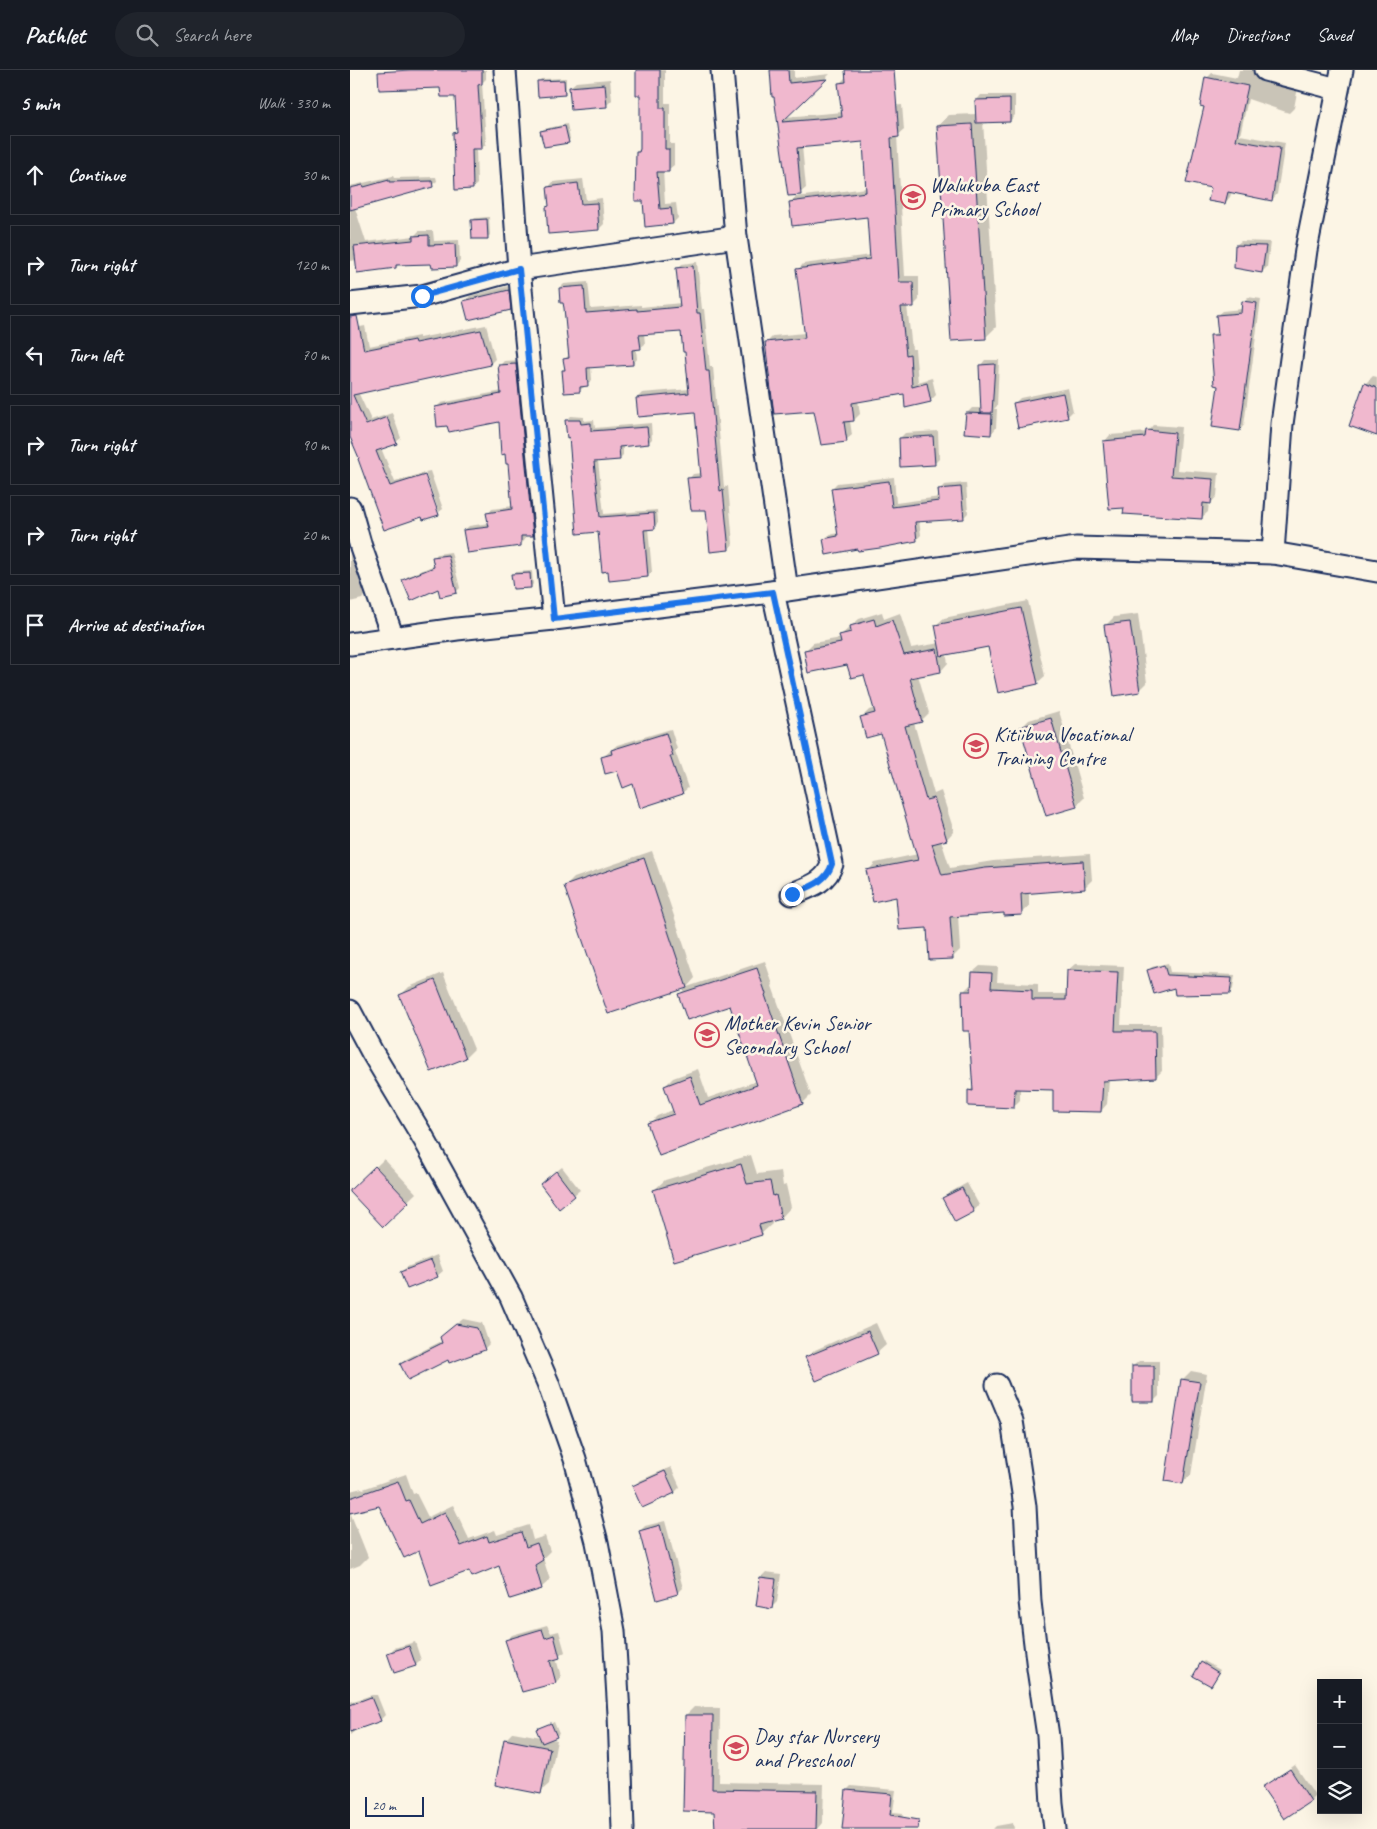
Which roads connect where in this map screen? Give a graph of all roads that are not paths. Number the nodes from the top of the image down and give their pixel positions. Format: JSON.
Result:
{"nodes":[{"id":1,"x":505,"y":70,"type":"edge"},
{"id":2,"x":722,"y":70,"type":"edge"},
{"id":3,"x":1265,"y":70,"type":"edge"},
{"id":4,"x":1339,"y":80,"type":"edge"},
{"id":5,"x":736,"y":237,"type":"junction"},
{"id":6,"x":519,"y":269,"type":"junction"},
{"id":7,"x":350,"y":304,"type":"edge"},
{"id":8,"x":350,"y":508,"type":"edge"},
{"id":9,"x":1272,"y":553,"type":"junction"},
{"id":10,"x":1377,"y":571,"type":"edge"},
{"id":11,"x":780,"y":591,"type":"junction"},
{"id":12,"x":554,"y":619,"type":"junction"},
{"id":13,"x":392,"y":638,"type":"junction"},
{"id":14,"x":350,"y":644,"type":"edge"},
{"id":15,"x":792,"y":894,"type":"dead end"},
{"id":16,"x":350,"y":1010,"type":"edge"},
{"id":17,"x":997,"y":1385,"type":"dead end"},
{"id":18,"x":623,"y":1829,"type":"edge"},
{"id":19,"x":1055,"y":1829,"type":"edge"}],
"edges":[{"from":1,"to":6,"type":"street"},
{"from":2,"to":5,"type":"street"},
{"from":3,"to":4,"type":"street"},
{"from":4,"to":9,"type":"street"},
{"from":5,"to":6,"type":"street"},
{"from":5,"to":11,"type":"street"},
{"from":6,"to":7,"type":"street"},
{"from":6,"to":12,"type":"street"},
{"from":8,"to":13,"type":"street"},
{"from":9,"to":10,"type":"street"},
{"from":9,"to":11,"type":"street"},
{"from":11,"to":12,"type":"street"},
{"from":11,"to":15,"type":"street"},
{"from":12,"to":13,"type":"street"},
{"from":13,"to":14,"type":"street"},
{"from":16,"to":18,"type":"street"},
{"from":17,"to":19,"type":"street"}]}
